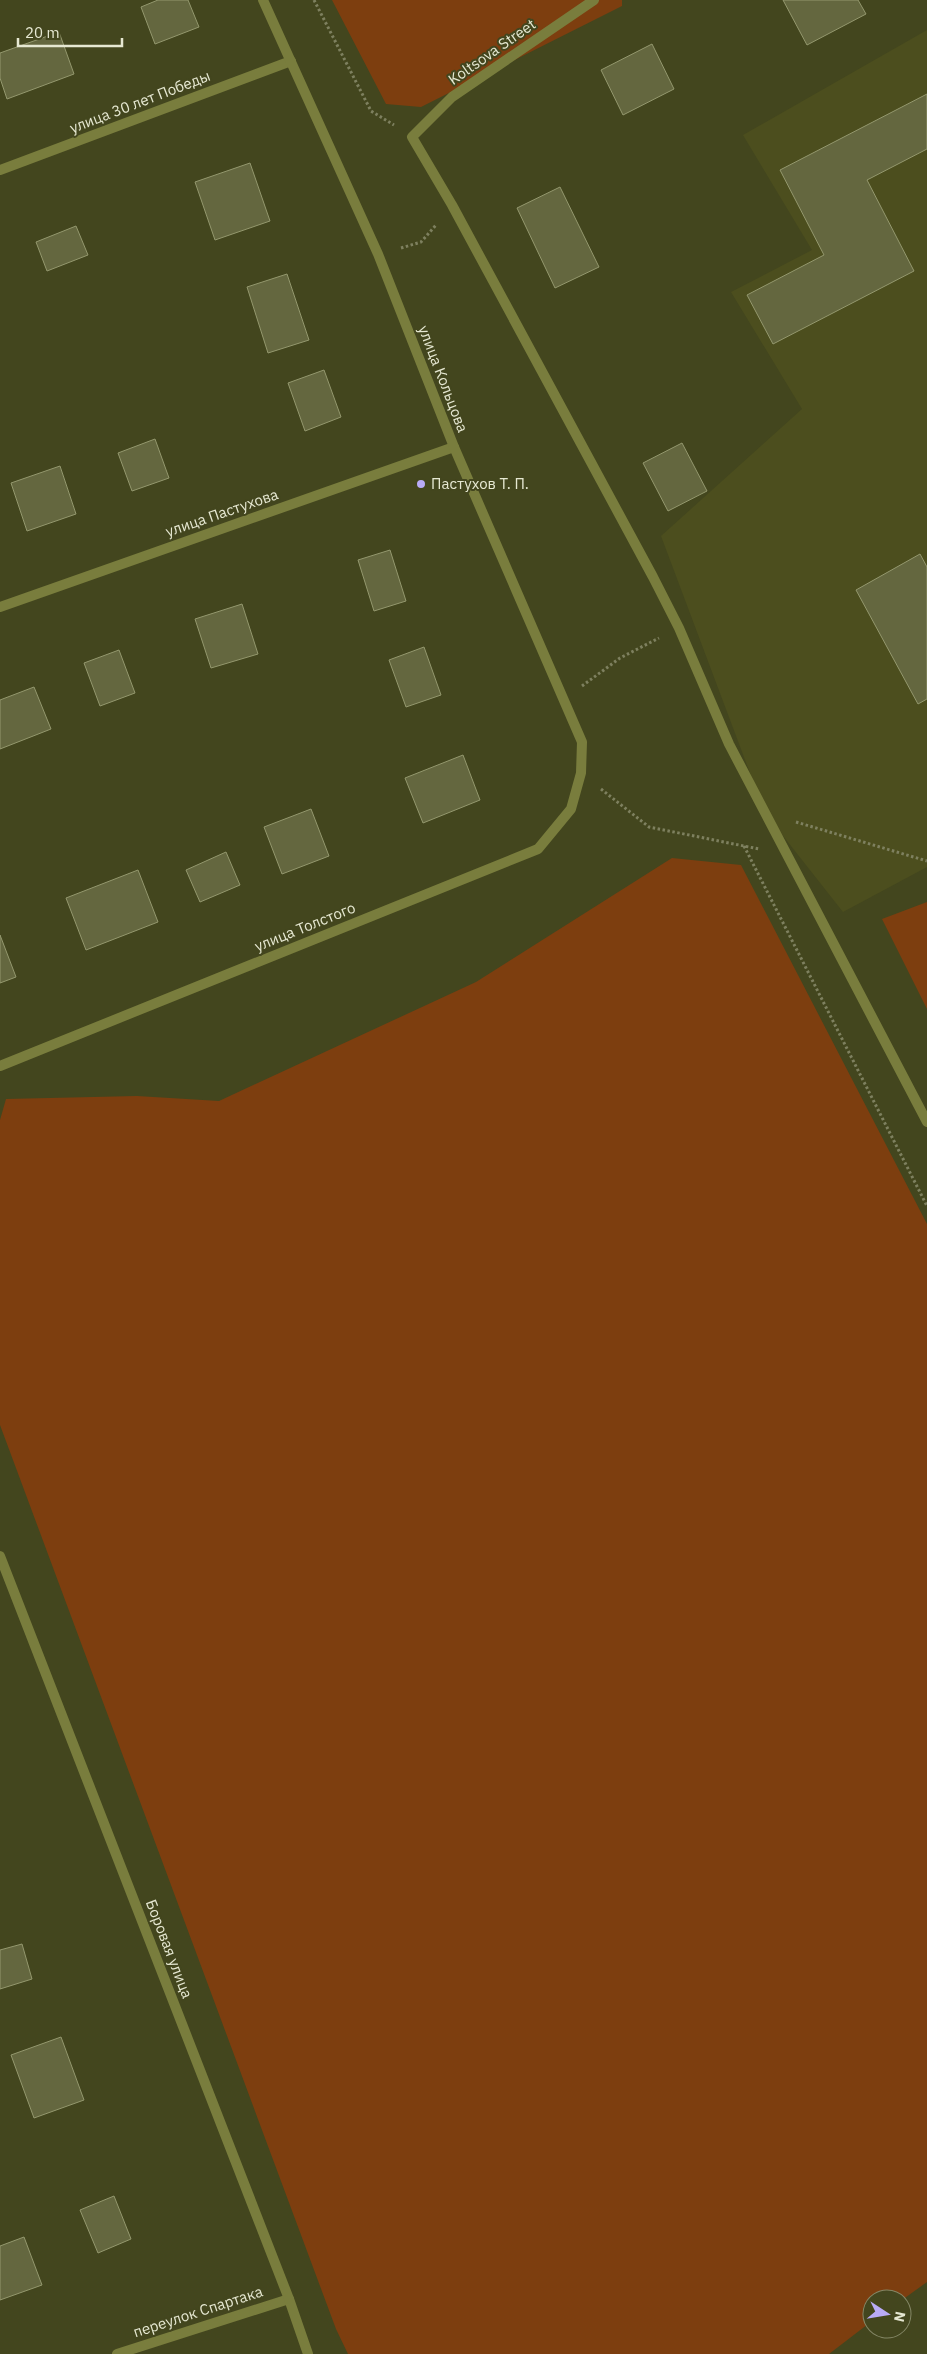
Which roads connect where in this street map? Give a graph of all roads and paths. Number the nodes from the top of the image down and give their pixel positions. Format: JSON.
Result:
{"nodes":[{"id":1,"x":263,"y":0,"type":"edge"},
{"id":2,"x":314,"y":0,"type":"edge"},
{"id":3,"x":594,"y":0,"type":"edge"},
{"id":4,"x":291,"y":61,"type":"junction"},
{"id":5,"x":412,"y":137,"type":"junction"},
{"id":6,"x":0,"y":170,"type":"edge"},
{"id":7,"x":452,"y":205,"type":"junction"},
{"id":8,"x":378,"y":254,"type":"junction"},
{"id":9,"x":454,"y":447,"type":"junction"},
{"id":10,"x":0,"y":607,"type":"edge"},
{"id":11,"x":679,"y":628,"type":"junction"},
{"id":12,"x":564,"y":700,"type":"junction"},
{"id":13,"x":581,"y":773,"type":"junction"},
{"id":14,"x":764,"y":813,"type":"junction"},
{"id":15,"x":744,"y":846,"type":"junction"},
{"id":16,"x":787,"y":855,"type":"junction"},
{"id":17,"x":927,"y":861,"type":"edge"},
{"id":18,"x":0,"y":1066,"type":"edge"},
{"id":19,"x":927,"y":1122,"type":"edge"},
{"id":20,"x":927,"y":1206,"type":"edge"},
{"id":21,"x":0,"y":1556,"type":"edge"},
{"id":22,"x":289,"y":2299,"type":"junction"},
{"id":23,"x":117,"y":2354,"type":"edge"},
{"id":24,"x":308,"y":2354,"type":"edge"}],
"edges":[{"from":1,"to":4,"type":"street","name":"улица Кольцова"},
{"from":2,"to":5,"type":"path"},
{"from":3,"to":5,"type":"street","name":"Koltsova Street"},
{"from":4,"to":6,"type":"street","name":"улица 30 лет Победы"},
{"from":4,"to":8,"type":"street","name":"улица Кольцова"},
{"from":5,"to":7,"type":"street"},
{"from":7,"to":8,"type":"path"},
{"from":7,"to":11,"type":"street"},
{"from":8,"to":9,"type":"street","name":"улица Кольцова"},
{"from":9,"to":10,"type":"street","name":"улица Пастухова"},
{"from":9,"to":12,"type":"street","name":"улица Кольцова"},
{"from":11,"to":12,"type":"path"},
{"from":11,"to":14,"type":"street"},
{"from":12,"to":13,"type":"street","name":"улица Кольцова"},
{"from":13,"to":15,"type":"path"},
{"from":13,"to":18,"type":"street","name":"улица Толстого"},
{"from":14,"to":16,"type":"street"},
{"from":14,"to":17,"type":"path"},
{"from":15,"to":16,"type":"path"},
{"from":15,"to":20,"type":"path"},
{"from":16,"to":19,"type":"street"},
{"from":21,"to":22,"type":"street","name":"Боровая улица"},
{"from":22,"to":23,"type":"street","name":"переулок Спартака"},
{"from":22,"to":24,"type":"street","name":"Боровая улица"}]}
